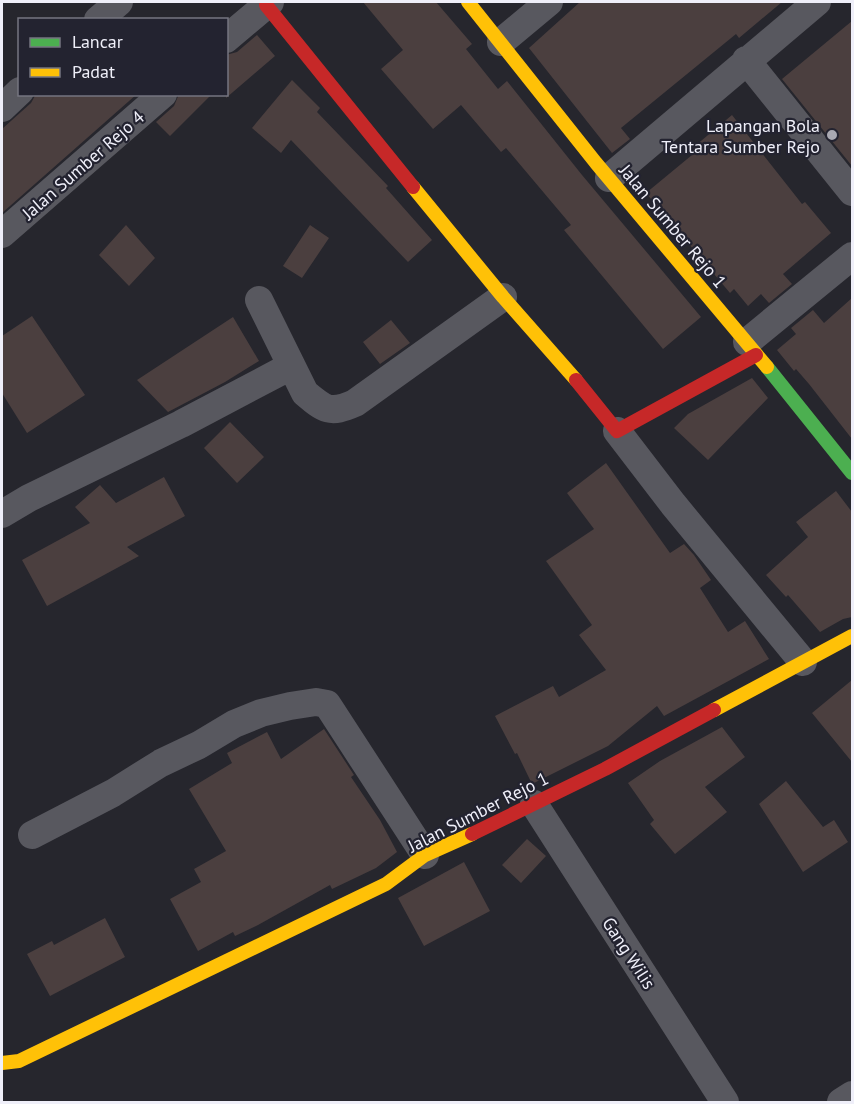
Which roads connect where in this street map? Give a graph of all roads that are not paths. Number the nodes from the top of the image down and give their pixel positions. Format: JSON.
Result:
{"nodes":[{"id":1,"x":119,"y":2,"type":"edge"},
{"id":2,"x":468,"y":2,"type":"edge"},
{"id":3,"x":549,"y":2,"type":"edge"},
{"id":4,"x":817,"y":2,"type":"edge"},
{"id":5,"x":268,"y":3,"type":"edge"},
{"id":6,"x":100,"y":18,"type":"edge"},
{"id":7,"x":228,"y":37,"type":"edge"},
{"id":8,"x":501,"y":42,"type":"junction"},
{"id":9,"x":746,"y":60,"type":"junction"},
{"id":10,"x":18,"y":93,"type":"edge"},
{"id":11,"x":161,"y":96,"type":"edge"},
{"id":12,"x":2,"y":108,"type":"edge"},
{"id":13,"x":609,"y":178,"type":"junction"},
{"id":14,"x":852,"y":192,"type":"edge"},
{"id":15,"x":2,"y":234,"type":"edge"},
{"id":16,"x":852,"y":256,"type":"edge"},
{"id":17,"x":503,"y":297,"type":"junction"},
{"id":18,"x":260,"y":300,"type":"dead end"},
{"id":19,"x":752,"y":349,"type":"junction"},
{"id":20,"x":291,"y":366,"type":"junction"},
{"id":21,"x":617,"y":431,"type":"junction"},
{"id":22,"x":852,"y":473,"type":"edge"},
{"id":23,"x":2,"y":514,"type":"edge"},
{"id":24,"x":852,"y":636,"type":"edge"},
{"id":25,"x":803,"y":662,"type":"junction"},
{"id":26,"x":534,"y":804,"type":"junction"},
{"id":27,"x":32,"y":835,"type":"dead end"},
{"id":28,"x":425,"y":855,"type":"junction"},
{"id":29,"x":2,"y":1063,"type":"edge"},
{"id":30,"x":852,"y":1095,"type":"edge"},
{"id":31,"x":724,"y":1102,"type":"edge"},
{"id":32,"x":841,"y":1102,"type":"edge"}],
"edges":[{"from":1,"to":6,"type":"street"},
{"from":2,"to":8,"type":"street","name":"Jalan Sumber Rejo 1"},
{"from":3,"to":8,"type":"street"},
{"from":4,"to":9,"type":"street"},
{"from":5,"to":7,"type":"street"},
{"from":5,"to":17,"type":"street"},
{"from":8,"to":13,"type":"street","name":"Jalan Sumber Rejo 1"},
{"from":9,"to":13,"type":"street"},
{"from":9,"to":14,"type":"street"},
{"from":10,"to":12,"type":"street"},
{"from":11,"to":15,"type":"street","name":"Jalan Sumber Rejo 4"},
{"from":13,"to":19,"type":"street","name":"Jalan Sumber Rejo 1"},
{"from":16,"to":19,"type":"street"},
{"from":17,"to":20,"type":"street"},
{"from":17,"to":21,"type":"street"},
{"from":18,"to":20,"type":"street"},
{"from":19,"to":21,"type":"street"},
{"from":19,"to":22,"type":"street","name":"Jalan Sumber Rejo 1"},
{"from":20,"to":23,"type":"street"},
{"from":21,"to":25,"type":"street"},
{"from":24,"to":25,"type":"street","name":"Jalan Sumber Rejo 1"},
{"from":25,"to":26,"type":"street","name":"Jalan Sumber Rejo 1"},
{"from":26,"to":28,"type":"street","name":"Jalan Sumber Rejo 1"},
{"from":26,"to":31,"type":"street","name":"Gang Wilis"},
{"from":27,"to":28,"type":"street"},
{"from":28,"to":29,"type":"street","name":"Jalan Sumber Rejo 1"},
{"from":30,"to":32,"type":"street"}]}
